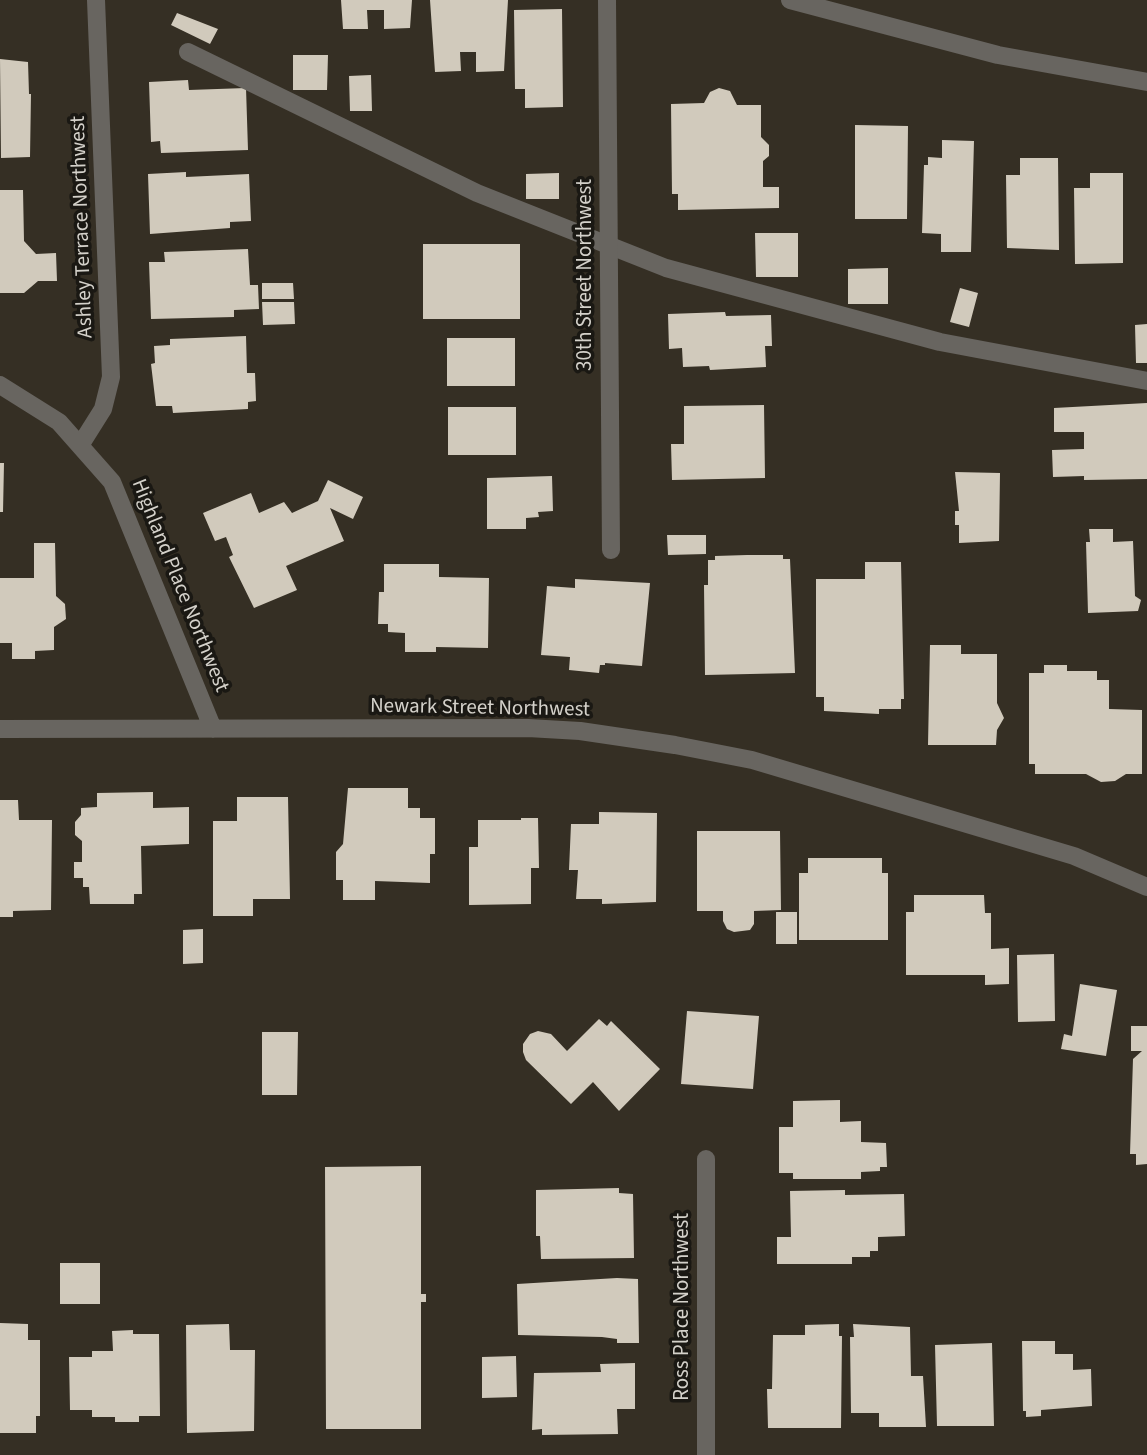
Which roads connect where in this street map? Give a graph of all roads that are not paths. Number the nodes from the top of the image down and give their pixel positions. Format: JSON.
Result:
{"nodes":[{"id":1,"x":96,"y":0,"type":"edge"},
{"id":2,"x":607,"y":0,"type":"edge"},
{"id":3,"x":790,"y":0,"type":"edge"},
{"id":4,"x":188,"y":52,"type":"dead end"},
{"id":5,"x":1147,"y":82,"type":"edge"},
{"id":6,"x":608,"y":245,"type":"junction"},
{"id":7,"x":1147,"y":381,"type":"edge"},
{"id":8,"x":0,"y":385,"type":"edge"},
{"id":9,"x":81,"y":444,"type":"junction"},
{"id":10,"x":611,"y":550,"type":"dead end"},
{"id":11,"x":0,"y":729,"type":"edge"},
{"id":12,"x":213,"y":729,"type":"junction"},
{"id":13,"x":1147,"y":887,"type":"edge"},
{"id":14,"x":706,"y":1159,"type":"dead end"},
{"id":15,"x":706,"y":1455,"type":"edge"}],
"edges":[{"from":1,"to":9,"type":"street","name":"Ashley Terrace Northwest"},
{"from":2,"to":6,"type":"street","name":"30th Street Northwest"},
{"from":3,"to":5,"type":"street"},
{"from":4,"to":6,"type":"street"},
{"from":6,"to":7,"type":"street"},
{"from":6,"to":10,"type":"street","name":"30th Street Northwest"},
{"from":8,"to":9,"type":"street","name":"Highland Place Northwest"},
{"from":9,"to":12,"type":"street","name":"Highland Place Northwest"},
{"from":11,"to":12,"type":"street","name":"Newark Street Northwest"},
{"from":12,"to":13,"type":"street","name":"Newark Street Northwest"},
{"from":14,"to":15,"type":"street","name":"Ross Place Northwest"}]}
